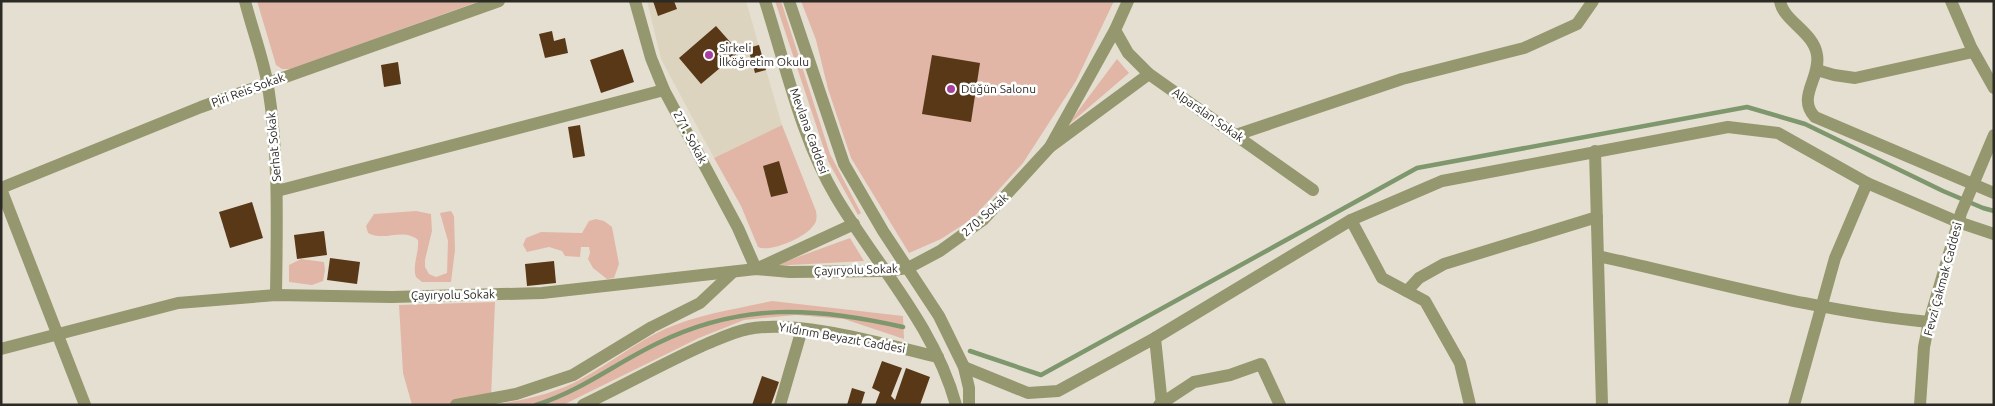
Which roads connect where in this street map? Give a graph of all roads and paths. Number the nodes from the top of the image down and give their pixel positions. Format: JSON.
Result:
{"nodes":[{"id":1,"x":245,"y":1,"type":"edge"},
{"id":2,"x":499,"y":1,"type":"edge"},
{"id":3,"x":635,"y":1,"type":"edge"},
{"id":4,"x":765,"y":1,"type":"edge"},
{"id":5,"x":789,"y":1,"type":"edge"},
{"id":6,"x":1128,"y":1,"type":"edge"},
{"id":7,"x":1593,"y":1,"type":"edge"},
{"id":8,"x":1780,"y":1,"type":"edge"},
{"id":9,"x":1951,"y":1,"type":"edge"},
{"id":10,"x":1115,"y":30,"type":"junction"},
{"id":11,"x":1974,"y":52,"type":"junction"},
{"id":12,"x":1817,"y":70,"type":"junction"},
{"id":13,"x":1150,"y":74,"type":"junction"},
{"id":14,"x":268,"y":84,"type":"junction"},
{"id":15,"x":1994,"y":88,"type":"edge"},
{"id":16,"x":664,"y":90,"type":"junction"},
{"id":17,"x":1236,"y":135,"type":"junction"},
{"id":18,"x":1994,"y":135,"type":"edge"},
{"id":19,"x":1050,"y":147,"type":"junction"},
{"id":20,"x":1596,"y":151,"type":"junction"},
{"id":21,"x":1867,"y":183,"type":"junction"},
{"id":22,"x":1971,"y":186,"type":"junction"},
{"id":23,"x":1,"y":189,"type":"edge"},
{"id":24,"x":1313,"y":190,"type":"dead end"},
{"id":25,"x":277,"y":191,"type":"junction"},
{"id":26,"x":1994,"y":192,"type":"edge"},
{"id":27,"x":1597,"y":217,"type":"junction"},
{"id":28,"x":1959,"y":218,"type":"junction"},
{"id":29,"x":1351,"y":220,"type":"junction"},
{"id":30,"x":854,"y":224,"type":"junction"},
{"id":31,"x":1994,"y":234,"type":"edge"},
{"id":32,"x":1598,"y":256,"type":"junction"},
{"id":33,"x":908,"y":268,"type":"junction"},
{"id":34,"x":756,"y":269,"type":"junction"},
{"id":35,"x":884,"y":271,"type":"junction"},
{"id":36,"x":733,"y":272,"type":"junction"},
{"id":37,"x":1407,"y":291,"type":"junction"},
{"id":38,"x":276,"y":295,"type":"junction"},
{"id":39,"x":1822,"y":306,"type":"junction"},
{"id":40,"x":1929,"y":322,"type":"junction"},
{"id":41,"x":802,"y":329,"type":"junction"},
{"id":42,"x":57,"y":335,"type":"junction"},
{"id":43,"x":1155,"y":338,"type":"junction"},
{"id":44,"x":1,"y":349,"type":"edge"},
{"id":45,"x":936,"y":353,"type":"junction"},
{"id":46,"x":964,"y":367,"type":"junction"},
{"id":47,"x":1161,"y":404,"type":"edge"},
{"id":48,"x":85,"y":405,"type":"edge"},
{"id":49,"x":456,"y":405,"type":"edge"},
{"id":50,"x":583,"y":405,"type":"edge"},
{"id":51,"x":780,"y":405,"type":"edge"},
{"id":52,"x":956,"y":405,"type":"edge"},
{"id":53,"x":969,"y":405,"type":"edge"},
{"id":54,"x":1280,"y":405,"type":"edge"},
{"id":55,"x":1470,"y":405,"type":"edge"},
{"id":56,"x":1602,"y":405,"type":"edge"},
{"id":57,"x":1794,"y":405,"type":"edge"},
{"id":58,"x":1920,"y":405,"type":"edge"}],
"edges":[{"from":1,"to":14,"type":"street","name":"Serhat Sokak"},
{"from":2,"to":14,"type":"street","name":"Piri Reis Sokak"},
{"from":3,"to":16,"type":"street","name":"271. Sokak"},
{"from":4,"to":30,"type":"street","name":"Mevlana Caddesi"},
{"from":5,"to":33,"type":"street"},
{"from":6,"to":10,"type":"street"},
{"from":7,"to":17,"type":"street"},
{"from":8,"to":12,"type":"street"},
{"from":9,"to":11,"type":"street"},
{"from":10,"to":13,"type":"street","name":"Alparslan Sokak"},
{"from":10,"to":19,"type":"street"},
{"from":11,"to":12,"type":"street"},
{"from":11,"to":15,"type":"street"},
{"from":12,"to":22,"type":"street"},
{"from":13,"to":17,"type":"street","name":"Alparslan Sokak"},
{"from":13,"to":19,"type":"street"},
{"from":14,"to":23,"type":"street","name":"Piri Reis Sokak"},
{"from":14,"to":25,"type":"street","name":"Serhat Sokak"},
{"from":16,"to":25,"type":"street"},
{"from":16,"to":34,"type":"street","name":"271. Sokak"},
{"from":17,"to":24,"type":"street","name":"Alparslan Sokak"},
{"from":18,"to":22,"type":"street"},
{"from":19,"to":33,"type":"street","name":"270. Sokak"},
{"from":20,"to":21,"type":"street"},
{"from":20,"to":27,"type":"street"},
{"from":20,"to":29,"type":"street"},
{"from":21,"to":28,"type":"street"},
{"from":21,"to":39,"type":"street"},
{"from":22,"to":26,"type":"street"},
{"from":22,"to":28,"type":"street","name":"Fevzi Çakmak Caddesi"},
{"from":23,"to":42,"type":"street"},
{"from":25,"to":38,"type":"street","name":"Serhat Sokak"},
{"from":27,"to":32,"type":"street"},
{"from":27,"to":37,"type":"street"},
{"from":28,"to":31,"type":"street"},
{"from":28,"to":40,"type":"street","name":"Fevzi Çakmak Caddesi"},
{"from":29,"to":37,"type":"street"},
{"from":29,"to":43,"type":"street"},
{"from":30,"to":34,"type":"street"},
{"from":30,"to":35,"type":"street","name":"Mevlana Caddesi"},
{"from":32,"to":39,"type":"street"},
{"from":32,"to":56,"type":"street"},
{"from":33,"to":35,"type":"street","name":"Çayıryolu Sokak"},
{"from":33,"to":46,"type":"street"},
{"from":34,"to":35,"type":"street","name":"Çayıryolu Sokak"},
{"from":34,"to":36,"type":"street","name":"Çayıryolu Sokak"},
{"from":35,"to":45,"type":"street","name":"Mevlana Caddesi"},
{"from":36,"to":38,"type":"street","name":"Çayıryolu Sokak"},
{"from":36,"to":49,"type":"street"},
{"from":37,"to":55,"type":"street"},
{"from":38,"to":42,"type":"street","name":"Çayıryolu Sokak"},
{"from":39,"to":40,"type":"street"},
{"from":39,"to":57,"type":"street"},
{"from":40,"to":58,"type":"street","name":"Fevzi Çakmak Caddesi"},
{"from":41,"to":45,"type":"street","name":"Yıldırım Beyazıt Caddesi"},
{"from":41,"to":50,"type":"street","name":"Yıldırım Beyazıt Caddesi"},
{"from":41,"to":51,"type":"street"},
{"from":42,"to":44,"type":"street","name":"Çayıryolu Sokak"},
{"from":42,"to":48,"type":"street"},
{"from":43,"to":46,"type":"street"},
{"from":43,"to":47,"type":"street"},
{"from":45,"to":52,"type":"street"},
{"from":46,"to":53,"type":"street"},
{"from":47,"to":54,"type":"street"}]}
